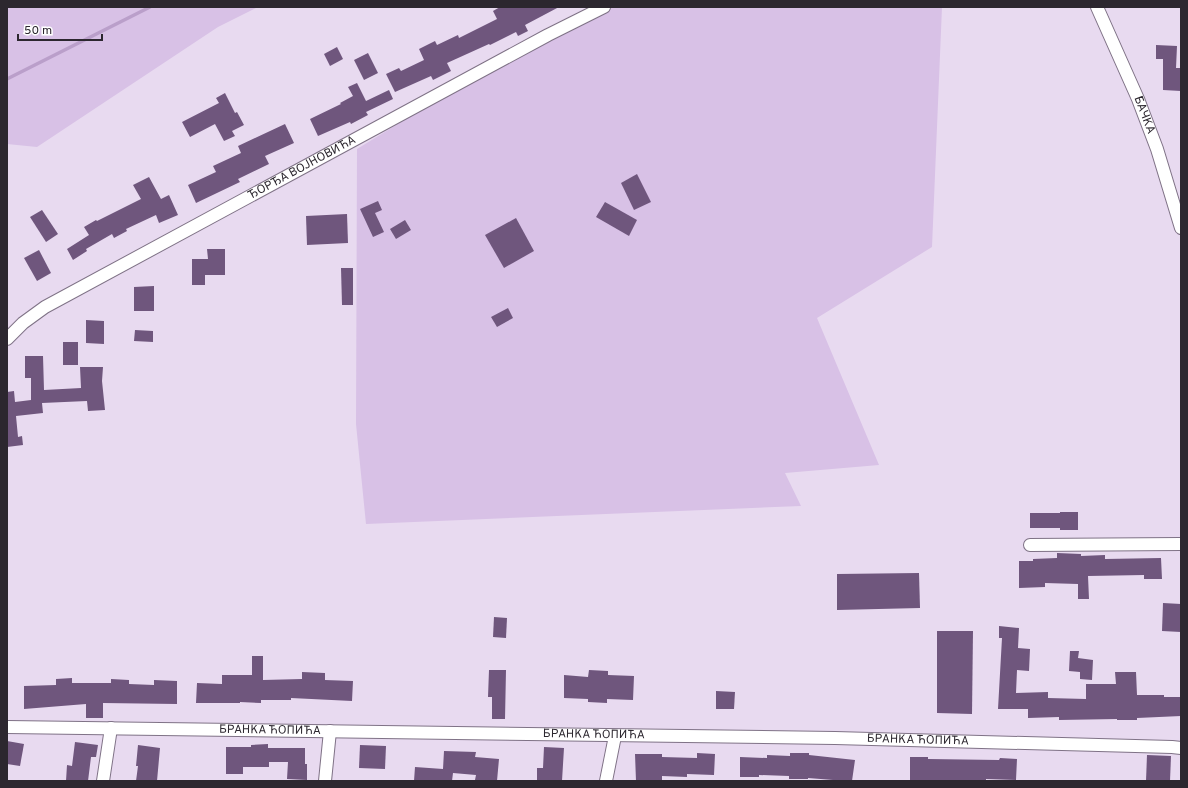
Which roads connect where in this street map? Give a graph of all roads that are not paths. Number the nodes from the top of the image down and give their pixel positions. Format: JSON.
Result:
{"nodes":[{"id":1,"x":604,"y":7,"type":"edge"},
{"id":2,"x":1097,"y":7,"type":"edge"},
{"id":3,"x":1181,"y":228,"type":"edge"},
{"id":4,"x":7,"y":339,"type":"edge"},
{"id":5,"x":1181,"y":544,"type":"edge"},
{"id":6,"x":1030,"y":545,"type":"dead end"},
{"id":7,"x":7,"y":727,"type":"edge"},
{"id":8,"x":111,"y":728,"type":"junction"},
{"id":9,"x":330,"y":731,"type":"junction"},
{"id":10,"x":615,"y":736,"type":"junction"},
{"id":11,"x":1181,"y":748,"type":"edge"},
{"id":12,"x":103,"y":781,"type":"edge"},
{"id":13,"x":325,"y":781,"type":"edge"},
{"id":14,"x":606,"y":781,"type":"edge"}],
"edges":[{"from":1,"to":4,"type":"street","name":"ЂОРЂА ВОЈНОВИЋА"},
{"from":2,"to":3,"type":"street","name":"БАЧКА"},
{"from":5,"to":6,"type":"street"},
{"from":7,"to":8,"type":"street","name":"БРАНКА ЋОПИЋА"},
{"from":8,"to":9,"type":"street","name":"БРАНКА ЋОПИЋА"},
{"from":8,"to":12,"type":"street"},
{"from":9,"to":10,"type":"street","name":"БРАНКА ЋОПИЋА"},
{"from":9,"to":13,"type":"street"},
{"from":10,"to":11,"type":"street","name":"БРАНКА ЋОПИЋА"},
{"from":10,"to":14,"type":"street"}]}
